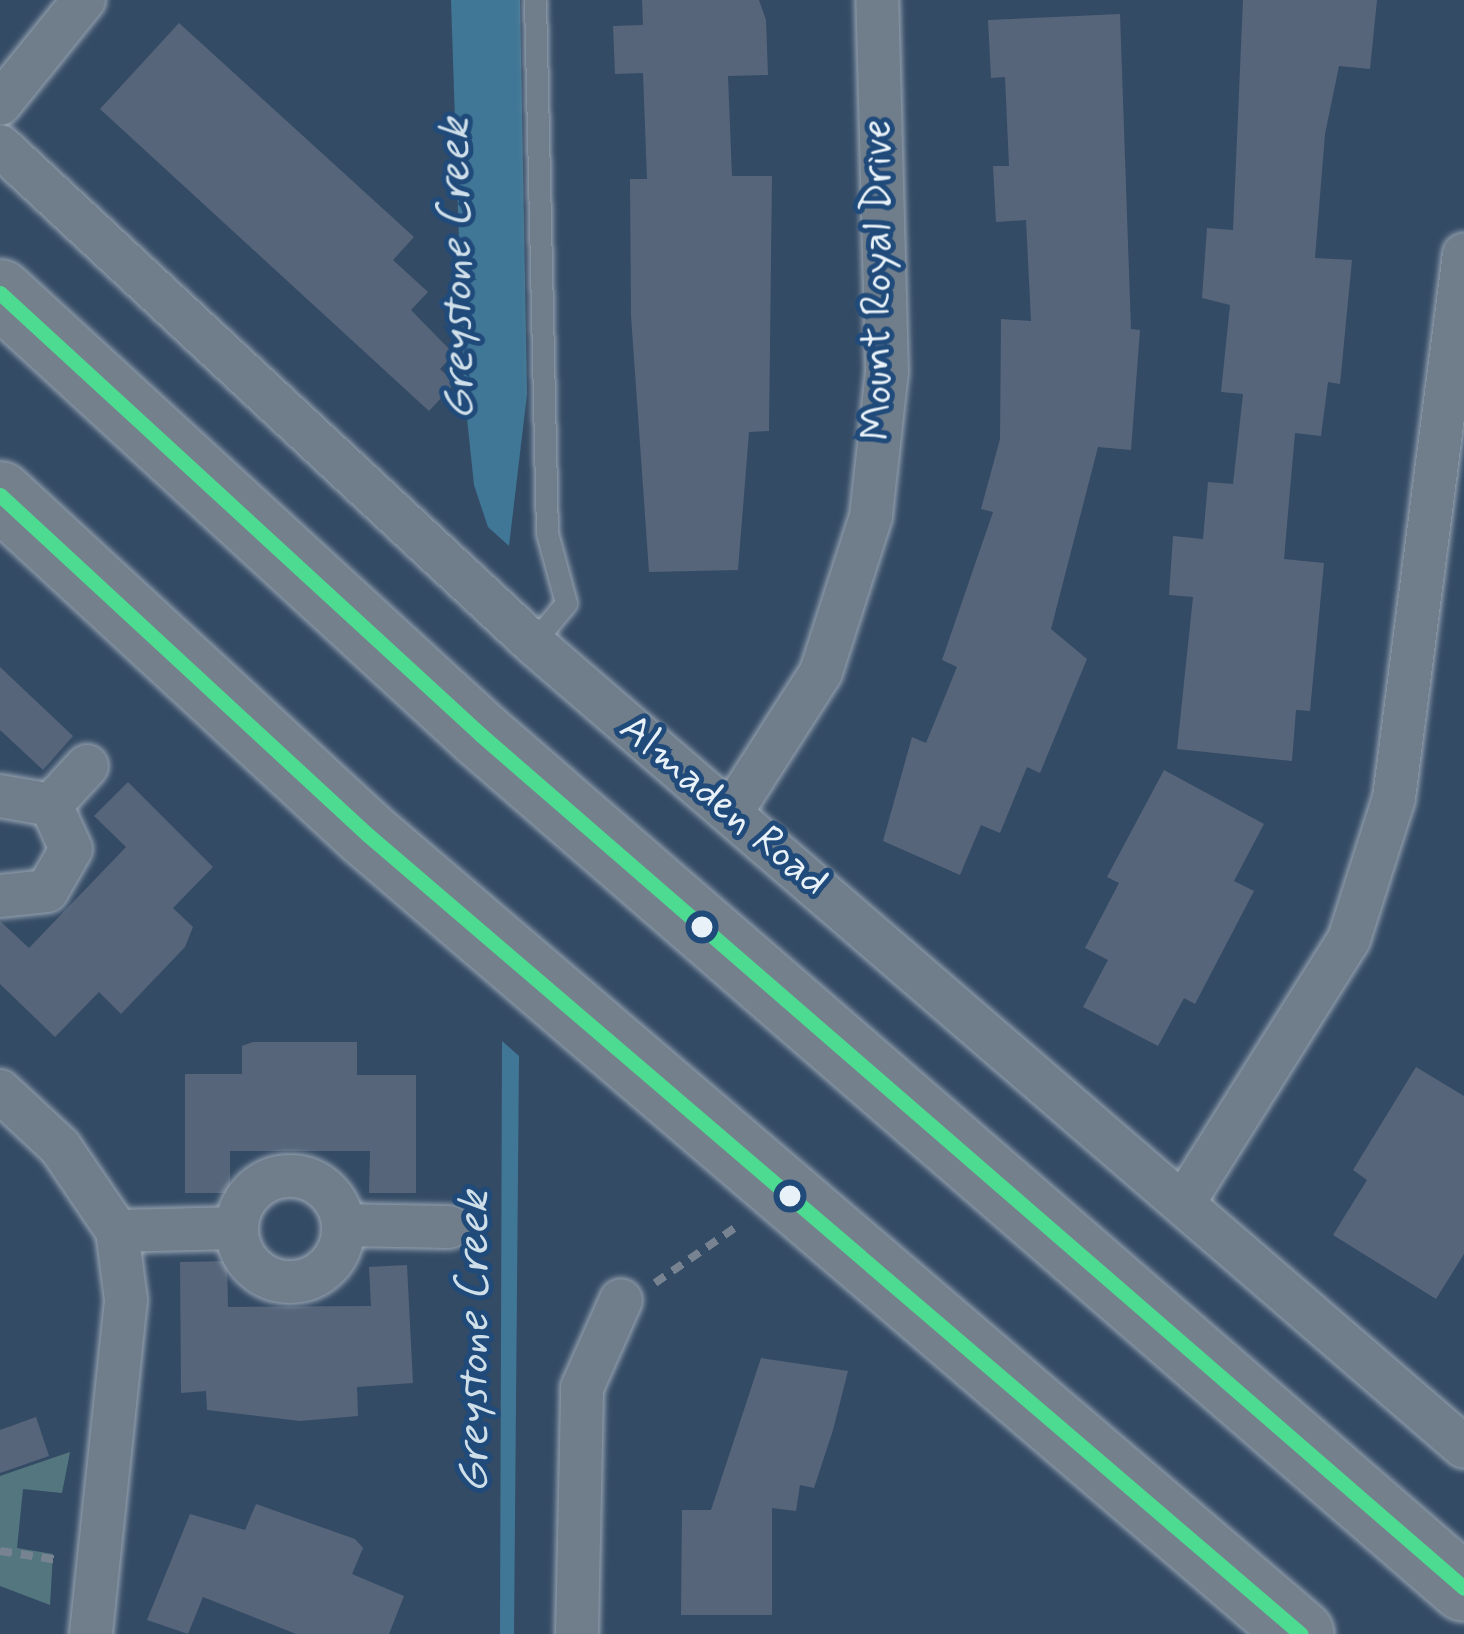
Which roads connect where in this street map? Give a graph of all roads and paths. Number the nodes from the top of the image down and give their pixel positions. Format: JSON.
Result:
{"nodes":[{"id":1,"x":84,"y":0,"type":"edge"},
{"id":2,"x":535,"y":0,"type":"edge"},
{"id":3,"x":878,"y":0,"type":"edge"},
{"id":4,"x":0,"y":104,"type":"edge"},
{"id":5,"x":0,"y":146,"type":"edge"},
{"id":6,"x":1464,"y":254,"type":"edge"},
{"id":7,"x":0,"y":293,"type":"edge"},
{"id":8,"x":0,"y":495,"type":"edge"},
{"id":9,"x":533,"y":643,"type":"junction"},
{"id":10,"x":87,"y":766,"type":"dead end"},
{"id":11,"x":0,"y":796,"type":"edge"},
{"id":12,"x":51,"y":805,"type":"junction"},
{"id":13,"x":731,"y":812,"type":"junction"},
{"id":14,"x":0,"y":896,"type":"edge"},
{"id":15,"x":0,"y":1091,"type":"edge"},
{"id":16,"x":791,"y":1191,"type":"junction"},
{"id":17,"x":1186,"y":1199,"type":"junction"},
{"id":18,"x":344,"y":1226,"type":"junction"},
{"id":19,"x":449,"y":1227,"type":"dead end"},
{"id":20,"x":236,"y":1228,"type":"junction"},
{"id":21,"x":118,"y":1231,"type":"junction"},
{"id":22,"x":621,"y":1300,"type":"joint"},
{"id":23,"x":1464,"y":1447,"type":"edge"},
{"id":24,"x":0,"y":1552,"type":"edge"},
{"id":25,"x":98,"y":1566,"type":"junction"},
{"id":26,"x":1464,"y":1588,"type":"edge"},
{"id":27,"x":91,"y":1634,"type":"edge"},
{"id":28,"x":577,"y":1634,"type":"edge"},
{"id":29,"x":1301,"y":1634,"type":"edge"}],
"edges":[{"from":1,"to":4,"type":"street"},
{"from":2,"to":9,"type":"lane"},
{"from":3,"to":13,"type":"street","name":"Mount Royal Drive"},
{"from":5,"to":9,"type":"street","name":"Almaden Road"},
{"from":6,"to":17,"type":"street"},
{"from":7,"to":26,"type":"main road"},
{"from":8,"to":16,"type":"main road"},
{"from":9,"to":13,"type":"street","name":"Almaden Road"},
{"from":10,"to":12,"type":"street"},
{"from":11,"to":12,"type":"street"},
{"from":12,"to":14,"type":"street"},
{"from":13,"to":17,"type":"street","name":"Almaden Road"},
{"from":15,"to":21,"type":"street"},
{"from":16,"to":22,"type":"path"},
{"from":16,"to":29,"type":"main road"},
{"from":17,"to":23,"type":"street","name":"Almaden Road"},
{"from":18,"to":19,"type":"street"},
{"from":18,"to":20,"type":"street"},
{"from":18,"to":20,"type":"street"},
{"from":20,"to":21,"type":"street"},
{"from":21,"to":25,"type":"street"},
{"from":22,"to":28,"type":"street"},
{"from":24,"to":25,"type":"path"},
{"from":25,"to":27,"type":"street"}]}
